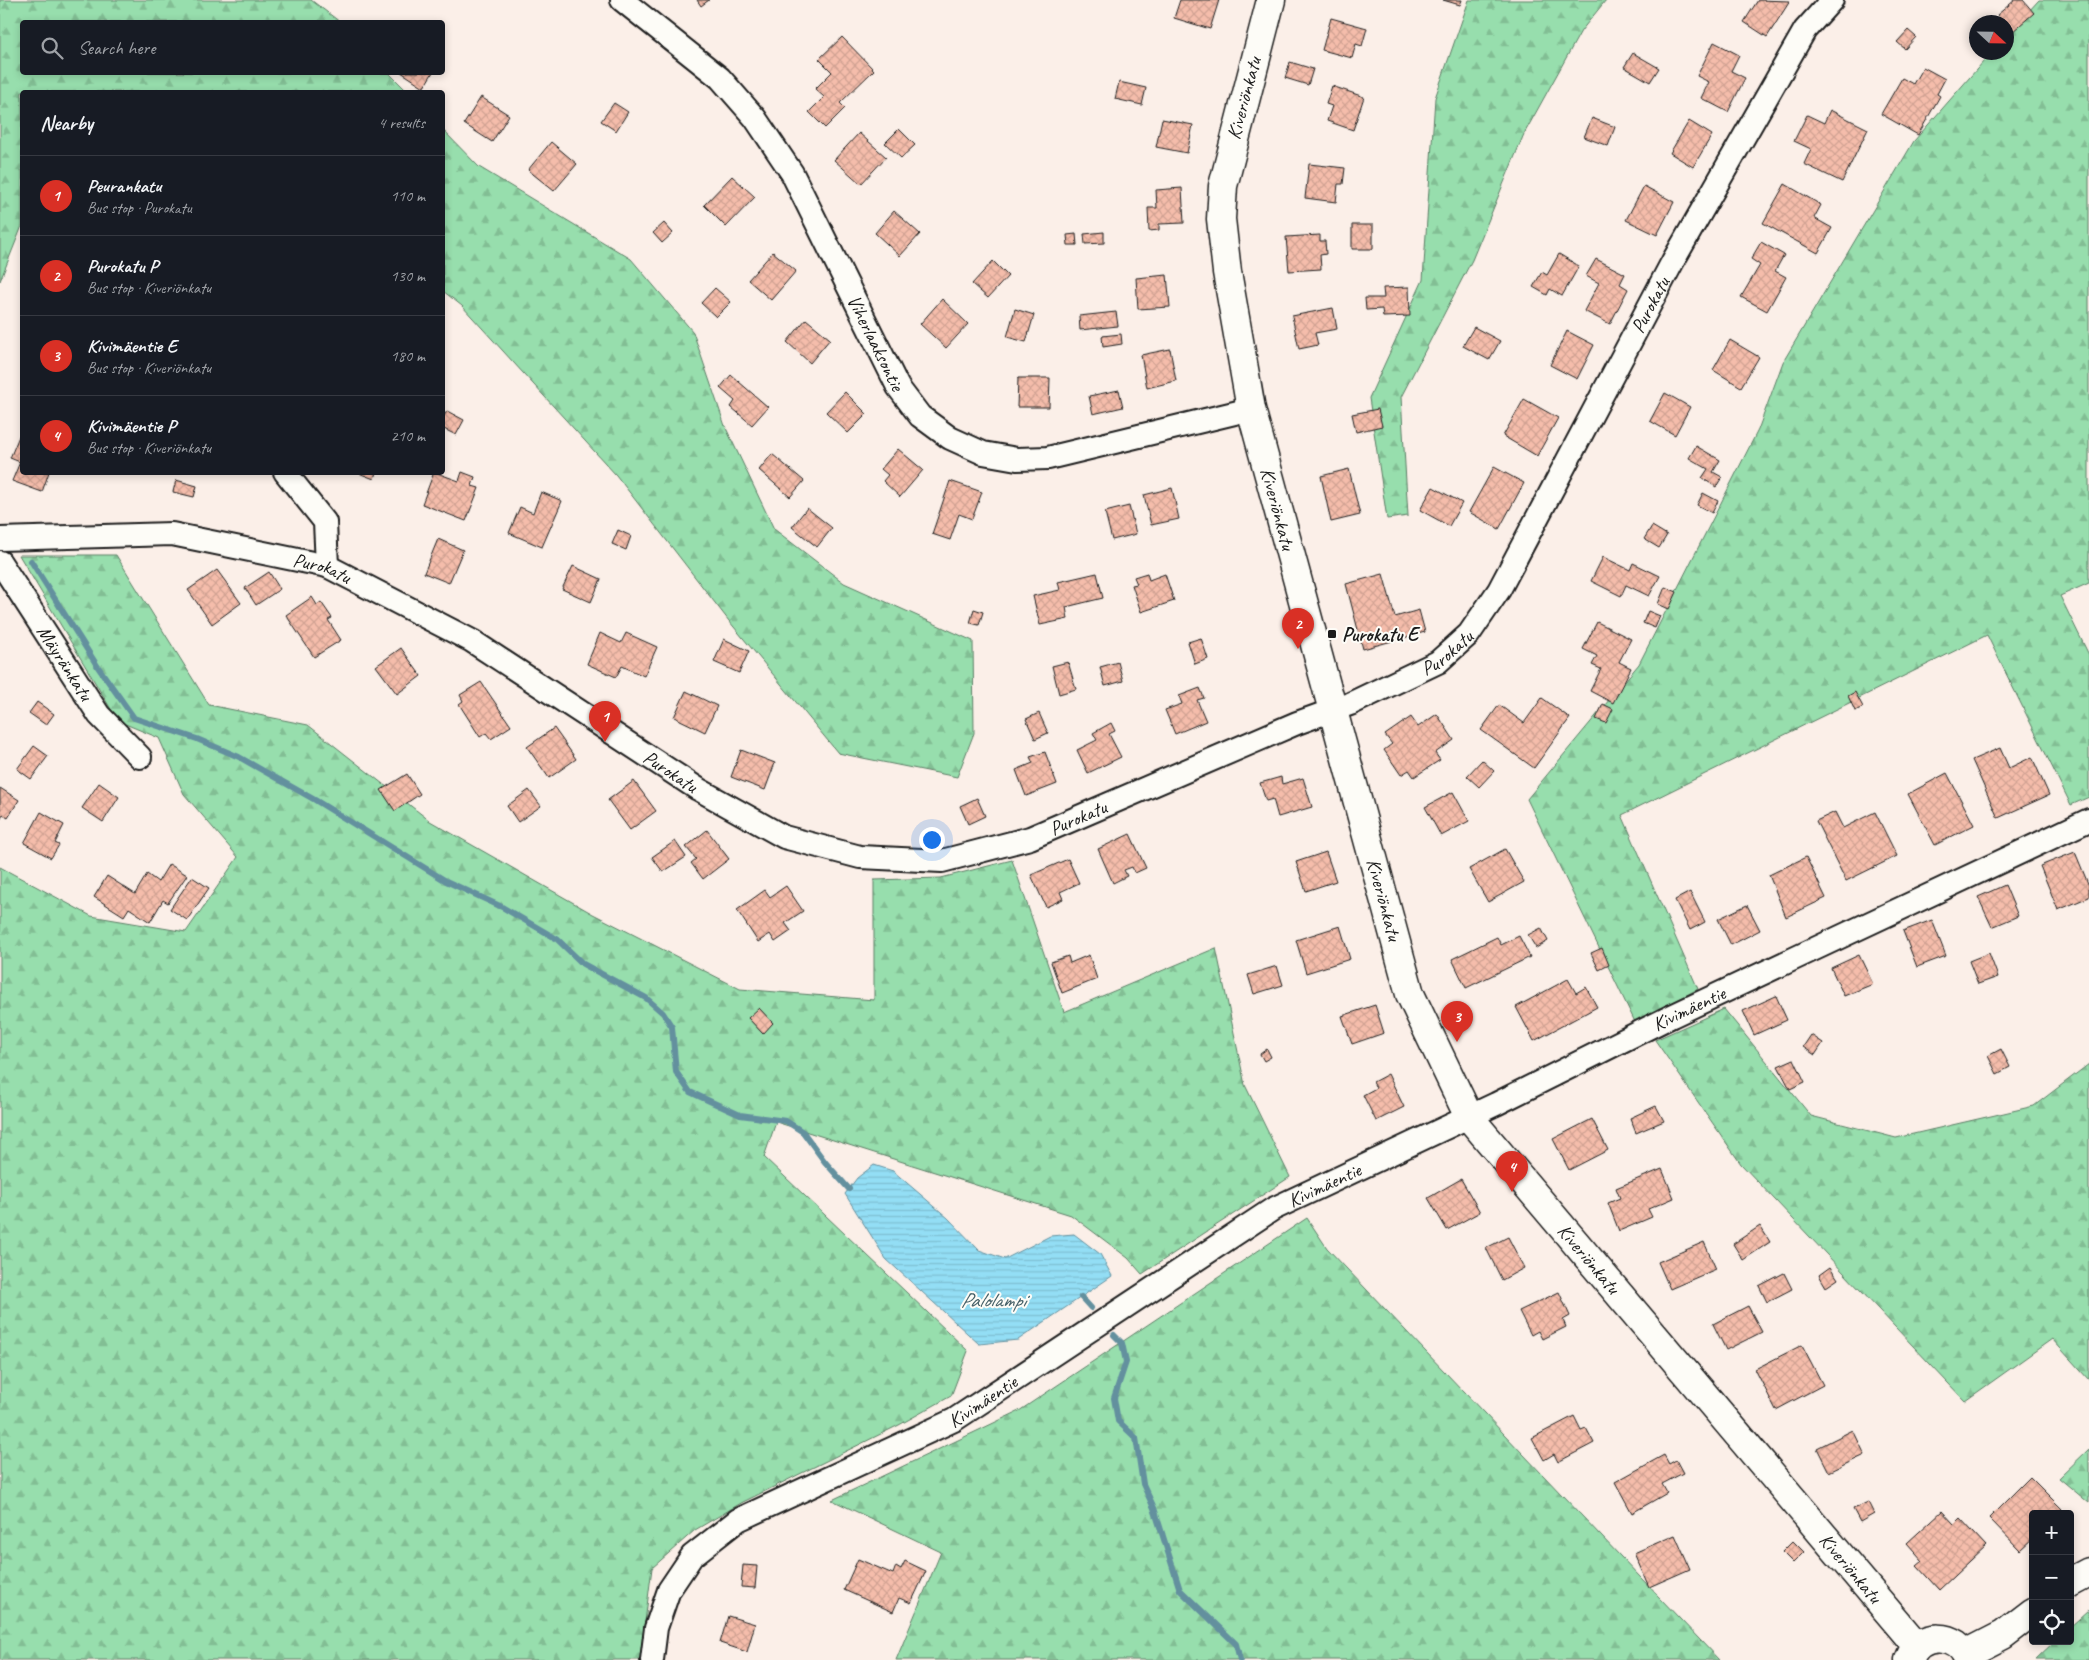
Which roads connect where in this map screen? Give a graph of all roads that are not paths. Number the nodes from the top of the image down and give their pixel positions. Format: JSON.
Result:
{"nodes":[{"id":1,"x":622,"y":0,"type":"edge"},
{"id":2,"x":1270,"y":0,"type":"edge"},
{"id":3,"x":1832,"y":0,"type":"edge"},
{"id":4,"x":1251,"y":409,"type":"junction"},
{"id":5,"x":287,"y":475,"type":"edge"},
{"id":6,"x":0,"y":539,"type":"edge"},
{"id":7,"x":0,"y":562,"type":"edge"},
{"id":8,"x":327,"y":566,"type":"junction"},
{"id":9,"x":1333,"y":709,"type":"junction"},
{"id":10,"x":140,"y":757,"type":"dead end"},
{"id":11,"x":2089,"y":820,"type":"edge"},
{"id":12,"x":1469,"y":1116,"type":"junction"},
{"id":13,"x":2089,"y":1572,"type":"edge"},
{"id":14,"x":2074,"y":1580,"type":"edge"},
{"id":15,"x":2029,"y":1615,"type":"edge"},
{"id":16,"x":1913,"y":1653,"type":"edge"},
{"id":17,"x":1967,"y":1657,"type":"edge"},
{"id":18,"x":652,"y":1660,"type":"edge"}],
"edges":[{"from":1,"to":4,"type":"street","name":"Viherlaaksontie"},
{"from":2,"to":4,"type":"street","name":"Kiveriönkatu"},
{"from":3,"to":9,"type":"street","name":"Purokatu"},
{"from":4,"to":9,"type":"street","name":"Kiveriönkatu"},
{"from":5,"to":8,"type":"street"},
{"from":6,"to":8,"type":"street","name":"Purokatu"},
{"from":7,"to":10,"type":"street","name":"Mäyränkatu"},
{"from":8,"to":9,"type":"street","name":"Purokatu"},
{"from":9,"to":12,"type":"street","name":"Kiveriönkatu"},
{"from":11,"to":12,"type":"street","name":"Kivimäentie"},
{"from":12,"to":16,"type":"street","name":"Kiveriönkatu"},
{"from":12,"to":18,"type":"street","name":"Kivimäentie"},
{"from":13,"to":14,"type":"street"},
{"from":15,"to":17,"type":"street"},
{"from":16,"to":17,"type":"street"}]}
